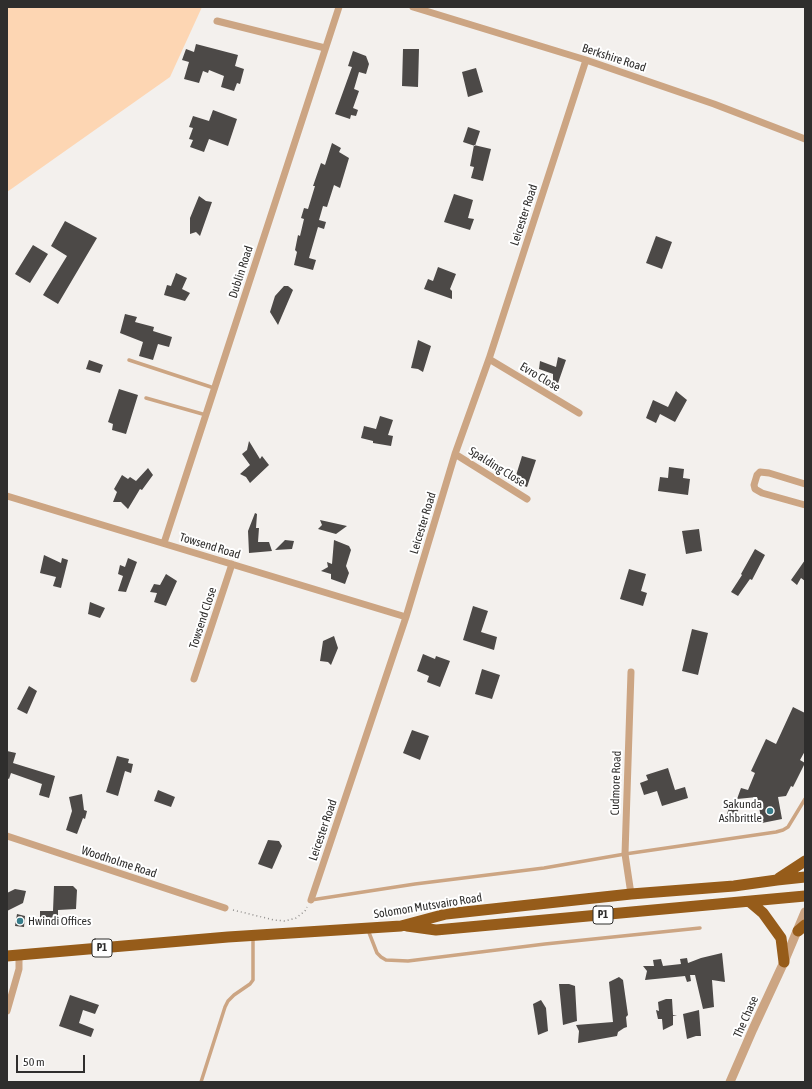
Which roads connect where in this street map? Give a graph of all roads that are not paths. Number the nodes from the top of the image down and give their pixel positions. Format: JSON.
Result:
{"nodes":[{"id":1,"x":339,"y":7,"type":"edge"},
{"id":2,"x":413,"y":7,"type":"edge"},
{"id":3,"x":217,"y":21,"type":"dead end"},
{"id":4,"x":325,"y":48,"type":"junction"},
{"id":5,"x":586,"y":60,"type":"junction"},
{"id":6,"x":805,"y":138,"type":"edge"},
{"id":7,"x":489,"y":359,"type":"junction"},
{"id":8,"x":129,"y":360,"type":"dead end"},
{"id":9,"x":214,"y":388,"type":"junction"},
{"id":10,"x":146,"y":398,"type":"dead end"},
{"id":11,"x":579,"y":413,"type":"dead end"},
{"id":12,"x":206,"y":415,"type":"junction"},
{"id":13,"x":455,"y":454,"type":"junction"},
{"id":14,"x":805,"y":484,"type":"edge"},
{"id":15,"x":7,"y":496,"type":"edge"},
{"id":16,"x":527,"y":499,"type":"dead end"},
{"id":17,"x":805,"y":505,"type":"edge"},
{"id":18,"x":164,"y":544,"type":"junction"},
{"id":19,"x":232,"y":564,"type":"junction"},
{"id":20,"x":406,"y":617,"type":"junction"},
{"id":21,"x":631,"y":672,"type":"dead end"},
{"id":22,"x":194,"y":679,"type":"dead end"},
{"id":23,"x":805,"y":799,"type":"edge"},
{"id":24,"x":7,"y":836,"type":"edge"},
{"id":25,"x":625,"y":854,"type":"junction"},
{"id":26,"x":805,"y":862,"type":"edge"},
{"id":27,"x":805,"y":877,"type":"edge"},
{"id":28,"x":777,"y":880,"type":"junction"},
{"id":29,"x":631,"y":894,"type":"junction"},
{"id":30,"x":805,"y":896,"type":"edge"},
{"id":31,"x":311,"y":900,"type":"joint"},
{"id":32,"x":750,"y":902,"type":"junction"},
{"id":33,"x":225,"y":908,"type":"road end"},
{"id":34,"x":805,"y":912,"type":"edge"},
{"id":35,"x":401,"y":926,"type":"junction"},
{"id":36,"x":700,"y":928,"type":"dead end"},
{"id":37,"x":801,"y":928,"type":"edge"},
{"id":38,"x":367,"y":929,"type":"junction"},
{"id":39,"x":253,"y":936,"type":"junction"},
{"id":40,"x":19,"y":955,"type":"junction"},
{"id":41,"x":7,"y":956,"type":"edge"},
{"id":42,"x":784,"y":962,"type":"junction"},
{"id":43,"x":7,"y":1011,"type":"edge"},
{"id":44,"x":201,"y":1082,"type":"edge"},
{"id":45,"x":730,"y":1082,"type":"edge"}],
"edges":[{"from":1,"to":4,"type":"street","name":"Dublin Road"},
{"from":2,"to":5,"type":"street","name":"Berkshire Road"},
{"from":3,"to":4,"type":"street"},
{"from":4,"to":9,"type":"street","name":"Dublin Road"},
{"from":5,"to":6,"type":"street","name":"Berkshire Road"},
{"from":5,"to":7,"type":"street","name":"Leicester Road"},
{"from":7,"to":11,"type":"street","name":"Evro Close"},
{"from":7,"to":13,"type":"street","name":"Leicester Road"},
{"from":8,"to":9,"type":"lane"},
{"from":9,"to":12,"type":"street","name":"Dublin Road"},
{"from":10,"to":12,"type":"lane"},
{"from":12,"to":18,"type":"street","name":"Dublin Road"},
{"from":13,"to":16,"type":"street","name":"Spalding Close"},
{"from":13,"to":20,"type":"street","name":"Leicester Road"},
{"from":14,"to":17,"type":"street"},
{"from":15,"to":18,"type":"street","name":"Towsend Road"},
{"from":18,"to":19,"type":"street","name":"Towsend Road"},
{"from":19,"to":20,"type":"street","name":"Towsend Road"},
{"from":19,"to":22,"type":"street","name":"Towsend Close"},
{"from":20,"to":31,"type":"street","name":"Leicester Road"},
{"from":21,"to":25,"type":"street","name":"Cudmore Road"},
{"from":23,"to":25,"type":"lane"},
{"from":24,"to":33,"type":"street","name":"Woodholme Road"},
{"from":25,"to":29,"type":"street","name":"Cudmore Road"},
{"from":25,"to":31,"type":"lane"},
{"from":26,"to":28,"type":"highway"},
{"from":27,"to":28,"type":"highway","name":"Solomon Mutsvairo Road","number":"P1"},
{"from":28,"to":29,"type":"highway","name":"Solomon Mutsvairo Road","number":"P1"},
{"from":29,"to":35,"type":"highway","name":"Solomon Mutsvairo Road","number":"P1"},
{"from":30,"to":32,"type":"highway","number":"P1"},
{"from":32,"to":35,"type":"highway","number":"P1"},
{"from":32,"to":42,"type":"highway"},
{"from":34,"to":37,"type":"street","name":"The Chase"},
{"from":35,"to":38,"type":"highway","name":"Solomon Mutsvairo Road","number":"P1"},
{"from":36,"to":38,"type":"lane"},
{"from":37,"to":42,"type":"street","name":"The Chase"},
{"from":38,"to":39,"type":"highway","name":"Solomon Mutsvairo Road","number":"P1"},
{"from":39,"to":40,"type":"highway","name":"Solomon Mutsvairo Road","number":"P1"},
{"from":39,"to":44,"type":"lane"},
{"from":40,"to":41,"type":"highway","name":"Solomon Mutsvairo Road","number":"P1"},
{"from":40,"to":43,"type":"street"},
{"from":42,"to":45,"type":"street","name":"The Chase"}]}
